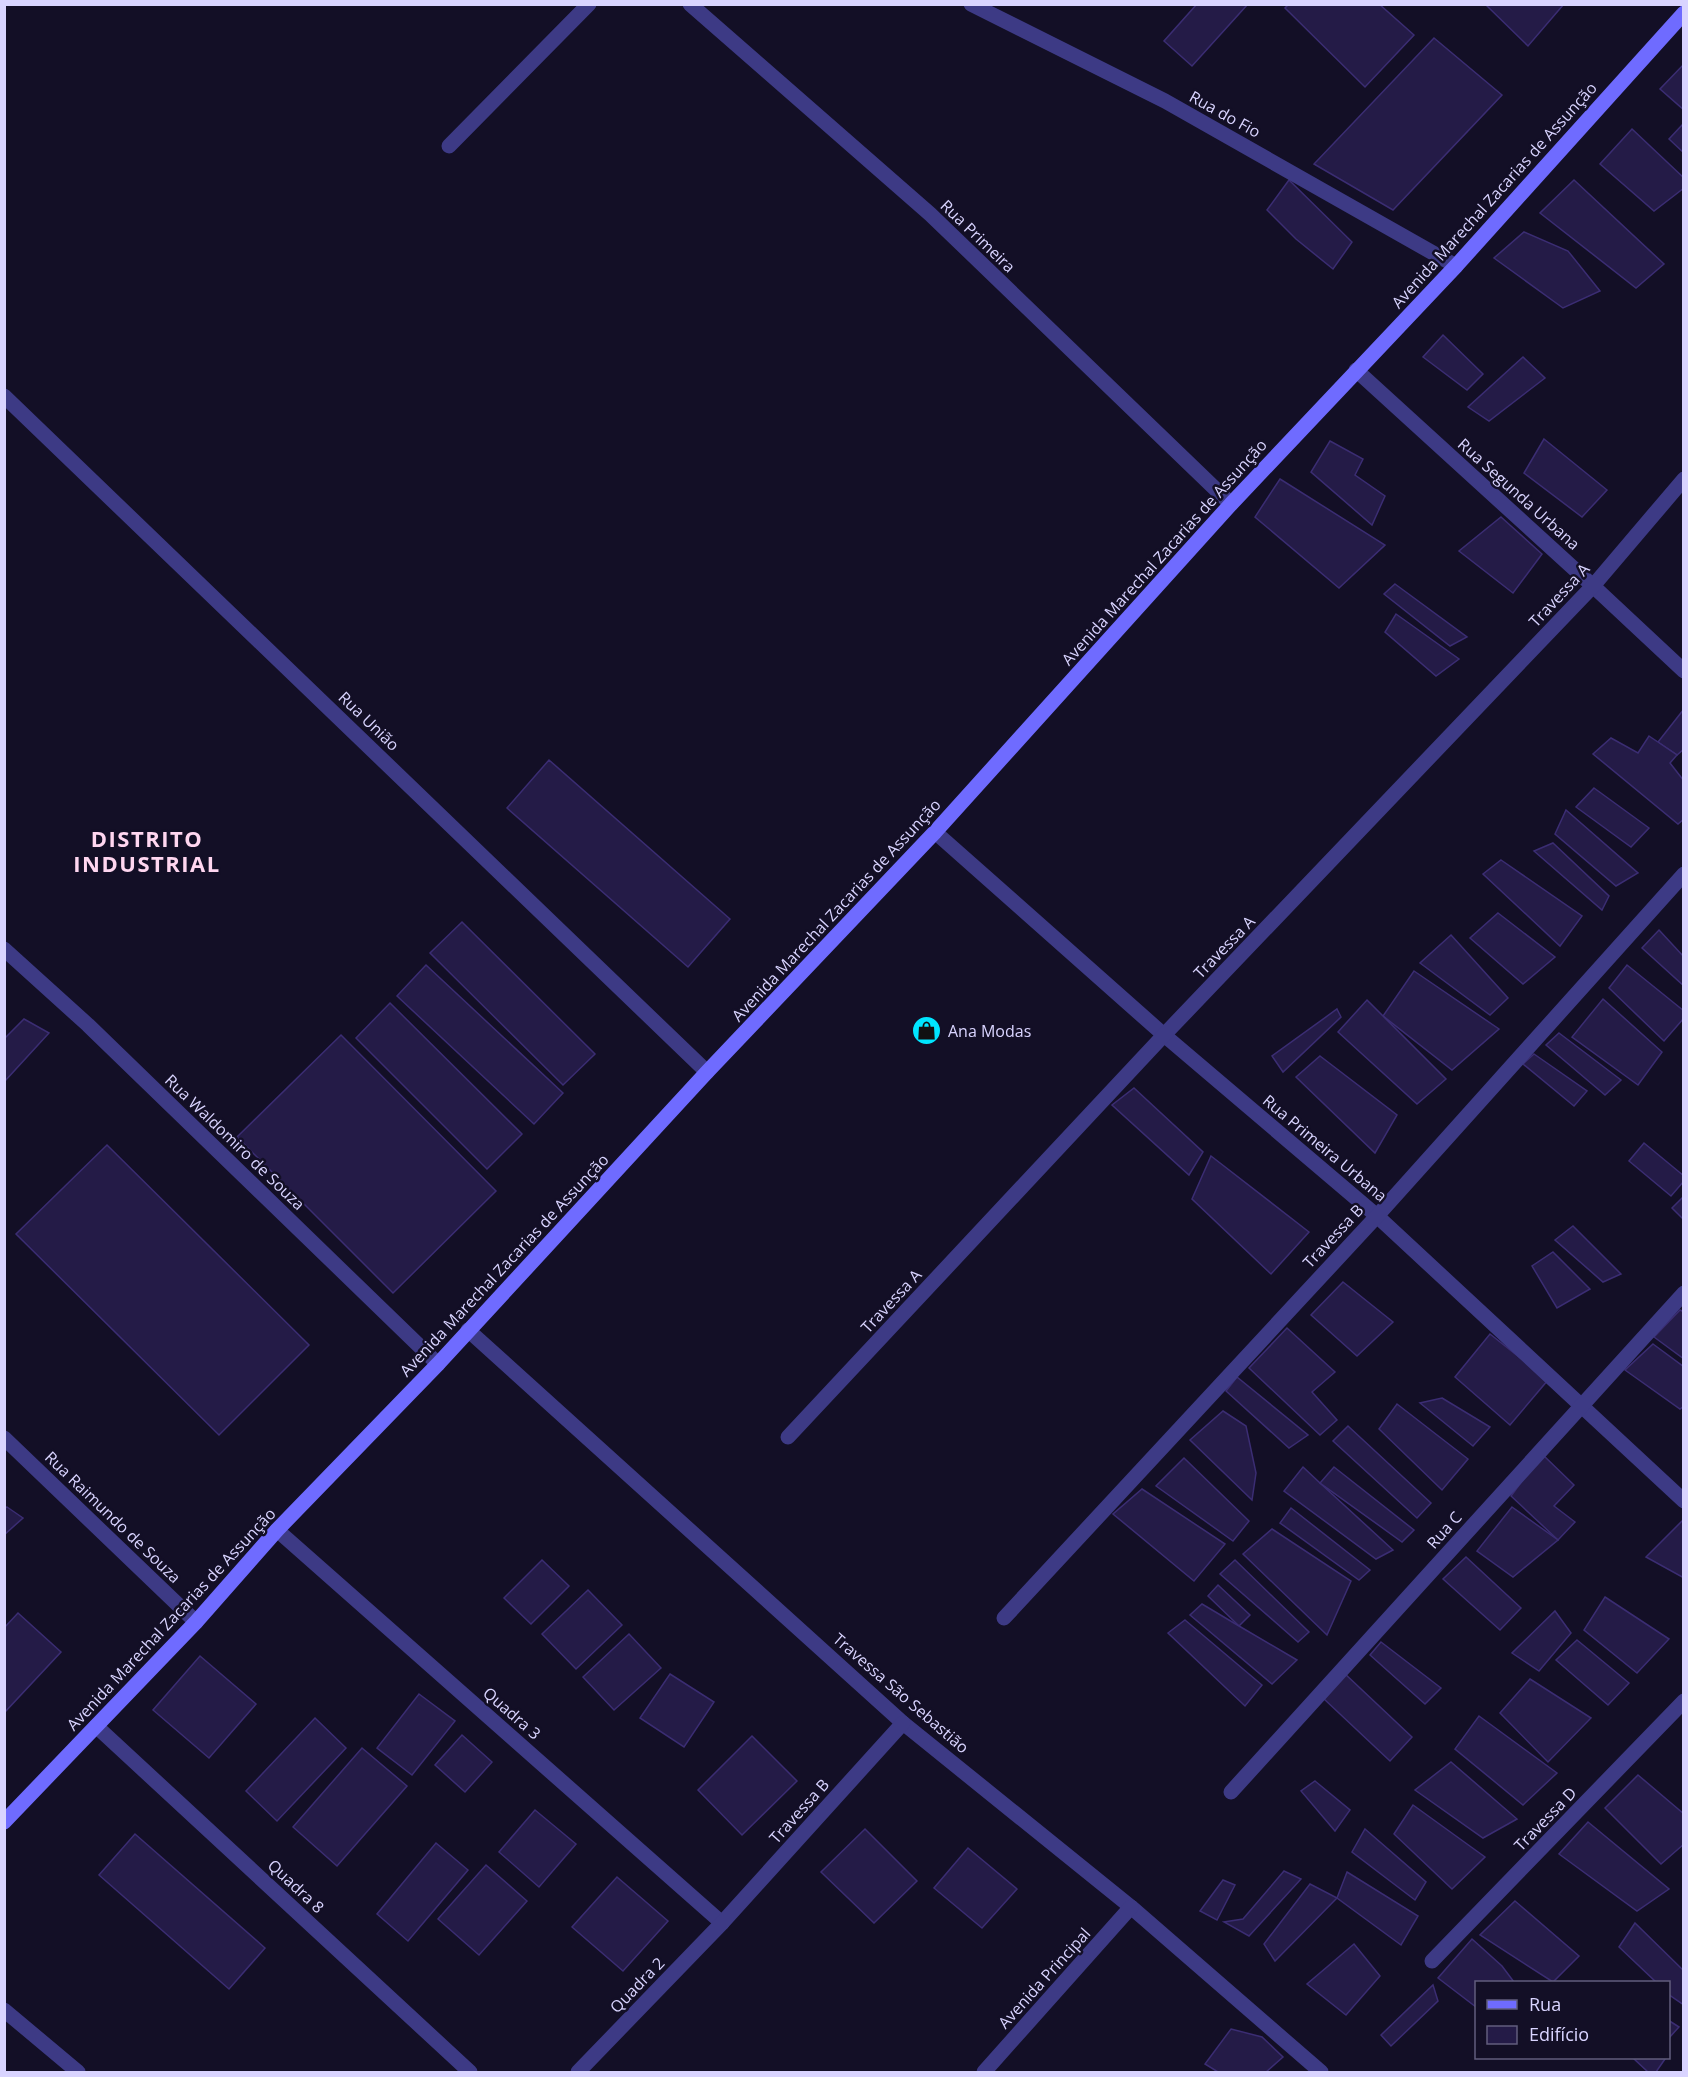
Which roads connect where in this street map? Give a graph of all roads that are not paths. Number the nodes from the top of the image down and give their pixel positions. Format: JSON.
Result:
{"nodes":[{"id":1,"x":589,"y":4,"type":"edge"},
{"id":2,"x":690,"y":4,"type":"edge"},
{"id":3,"x":974,"y":5,"type":"edge"},
{"id":4,"x":1683,"y":13,"type":"edge"},
{"id":5,"x":449,"y":146,"type":"dead end"},
{"id":6,"x":1456,"y":266,"type":"junction"},
{"id":7,"x":1356,"y":370,"type":"junction"},
{"id":8,"x":4,"y":396,"type":"edge"},
{"id":9,"x":1683,"y":479,"type":"edge"},
{"id":10,"x":1231,"y":504,"type":"junction"},
{"id":11,"x":1593,"y":586,"type":"junction"},
{"id":12,"x":1683,"y":671,"type":"edge"},
{"id":13,"x":935,"y":832,"type":"junction"},
{"id":14,"x":1683,"y":874,"type":"edge"},
{"id":15,"x":4,"y":949,"type":"edge"},
{"id":16,"x":1164,"y":1035,"type":"junction"},
{"id":17,"x":707,"y":1072,"type":"junction"},
{"id":18,"x":1377,"y":1216,"type":"junction"},
{"id":19,"x":1683,"y":1293,"type":"edge"},
{"id":20,"x":468,"y":1330,"type":"junction"},
{"id":21,"x":438,"y":1364,"type":"junction"},
{"id":22,"x":1581,"y":1407,"type":"junction"},
{"id":23,"x":788,"y":1437,"type":"dead end"},
{"id":24,"x":4,"y":1438,"type":"edge"},
{"id":25,"x":1683,"y":1501,"type":"edge"},
{"id":26,"x":277,"y":1530,"type":"junction"},
{"id":27,"x":1004,"y":1618,"type":"dead end"},
{"id":28,"x":196,"y":1622,"type":"junction"},
{"id":29,"x":1683,"y":1701,"type":"edge"},
{"id":30,"x":903,"y":1723,"type":"junction"},
{"id":31,"x":96,"y":1726,"type":"junction"},
{"id":32,"x":1231,"y":1792,"type":"dead end"},
{"id":33,"x":4,"y":1822,"type":"edge"},
{"id":34,"x":1131,"y":1907,"type":"junction"},
{"id":35,"x":722,"y":1923,"type":"junction"},
{"id":36,"x":1432,"y":1961,"type":"dead end"},
{"id":37,"x":4,"y":2010,"type":"edge"},
{"id":38,"x":78,"y":2073,"type":"edge"},
{"id":39,"x":470,"y":2073,"type":"edge"},
{"id":40,"x":578,"y":2073,"type":"edge"},
{"id":41,"x":984,"y":2073,"type":"edge"},
{"id":42,"x":1321,"y":2073,"type":"edge"}],
"edges":[{"from":1,"to":5,"type":"street"},
{"from":2,"to":10,"type":"street","name":"Rua Primeira"},
{"from":3,"to":6,"type":"street","name":"Rua do Fio"},
{"from":4,"to":6,"type":"main road","name":"Avenida Marechal Zacarias de Assunção"},
{"from":6,"to":7,"type":"main road","name":"Avenida Marechal Zacarias de Assunção"},
{"from":7,"to":10,"type":"main road","name":"Avenida Marechal Zacarias de Assunção"},
{"from":7,"to":11,"type":"street","name":"Rua Segunda Urbana"},
{"from":8,"to":17,"type":"street","name":"Rua União"},
{"from":9,"to":11,"type":"street","name":"Travessa A"},
{"from":10,"to":13,"type":"main road","name":"Avenida Marechal Zacarias de Assunção"},
{"from":11,"to":12,"type":"street","name":"Rua Segunda Urbana"},
{"from":11,"to":16,"type":"street","name":"Travessa A"},
{"from":13,"to":16,"type":"street","name":"Rua Primeira Urbana"},
{"from":13,"to":17,"type":"main road","name":"Avenida Marechal Zacarias de Assunção"},
{"from":14,"to":18,"type":"street","name":"Travessa B"},
{"from":15,"to":21,"type":"street","name":"Rua Waldomiro de Souza"},
{"from":16,"to":18,"type":"street","name":"Rua Primeira Urbana"},
{"from":16,"to":23,"type":"street","name":"Travessa A"},
{"from":17,"to":20,"type":"main road","name":"Avenida Marechal Zacarias de Assunção"},
{"from":18,"to":22,"type":"street","name":"Rua Primeira Urbana"},
{"from":18,"to":27,"type":"street","name":"Travessa B"},
{"from":19,"to":22,"type":"street","name":"Rua C"},
{"from":20,"to":21,"type":"main road","name":"Avenida Marechal Zacarias de Assunção"},
{"from":20,"to":30,"type":"street","name":"Travessa São Sebastião"},
{"from":21,"to":26,"type":"main road","name":"Avenida Marechal Zacarias de Assunção"},
{"from":22,"to":25,"type":"street","name":"Rua Primeira Urbana"},
{"from":22,"to":32,"type":"street","name":"Rua C"},
{"from":24,"to":28,"type":"street","name":"Rua Raimundo de Souza"},
{"from":26,"to":28,"type":"main road","name":"Avenida Marechal Zacarias de Assunção"},
{"from":26,"to":35,"type":"street","name":"Quadra 3"},
{"from":28,"to":31,"type":"main road","name":"Avenida Marechal Zacarias de Assunção"},
{"from":29,"to":36,"type":"street","name":"Travessa D"},
{"from":30,"to":34,"type":"street","name":"Travessa São Sebastião"},
{"from":30,"to":35,"type":"street","name":"Travessa B"},
{"from":31,"to":33,"type":"main road","name":"Avenida Marechal Zacarias de Assunção"},
{"from":31,"to":39,"type":"street","name":"Quadra 8"},
{"from":34,"to":41,"type":"street","name":"Avenida Principal"},
{"from":34,"to":42,"type":"street","name":"Travessa São Sebastião"},
{"from":35,"to":40,"type":"street","name":"Quadra 2"},
{"from":37,"to":38,"type":"street"}]}
